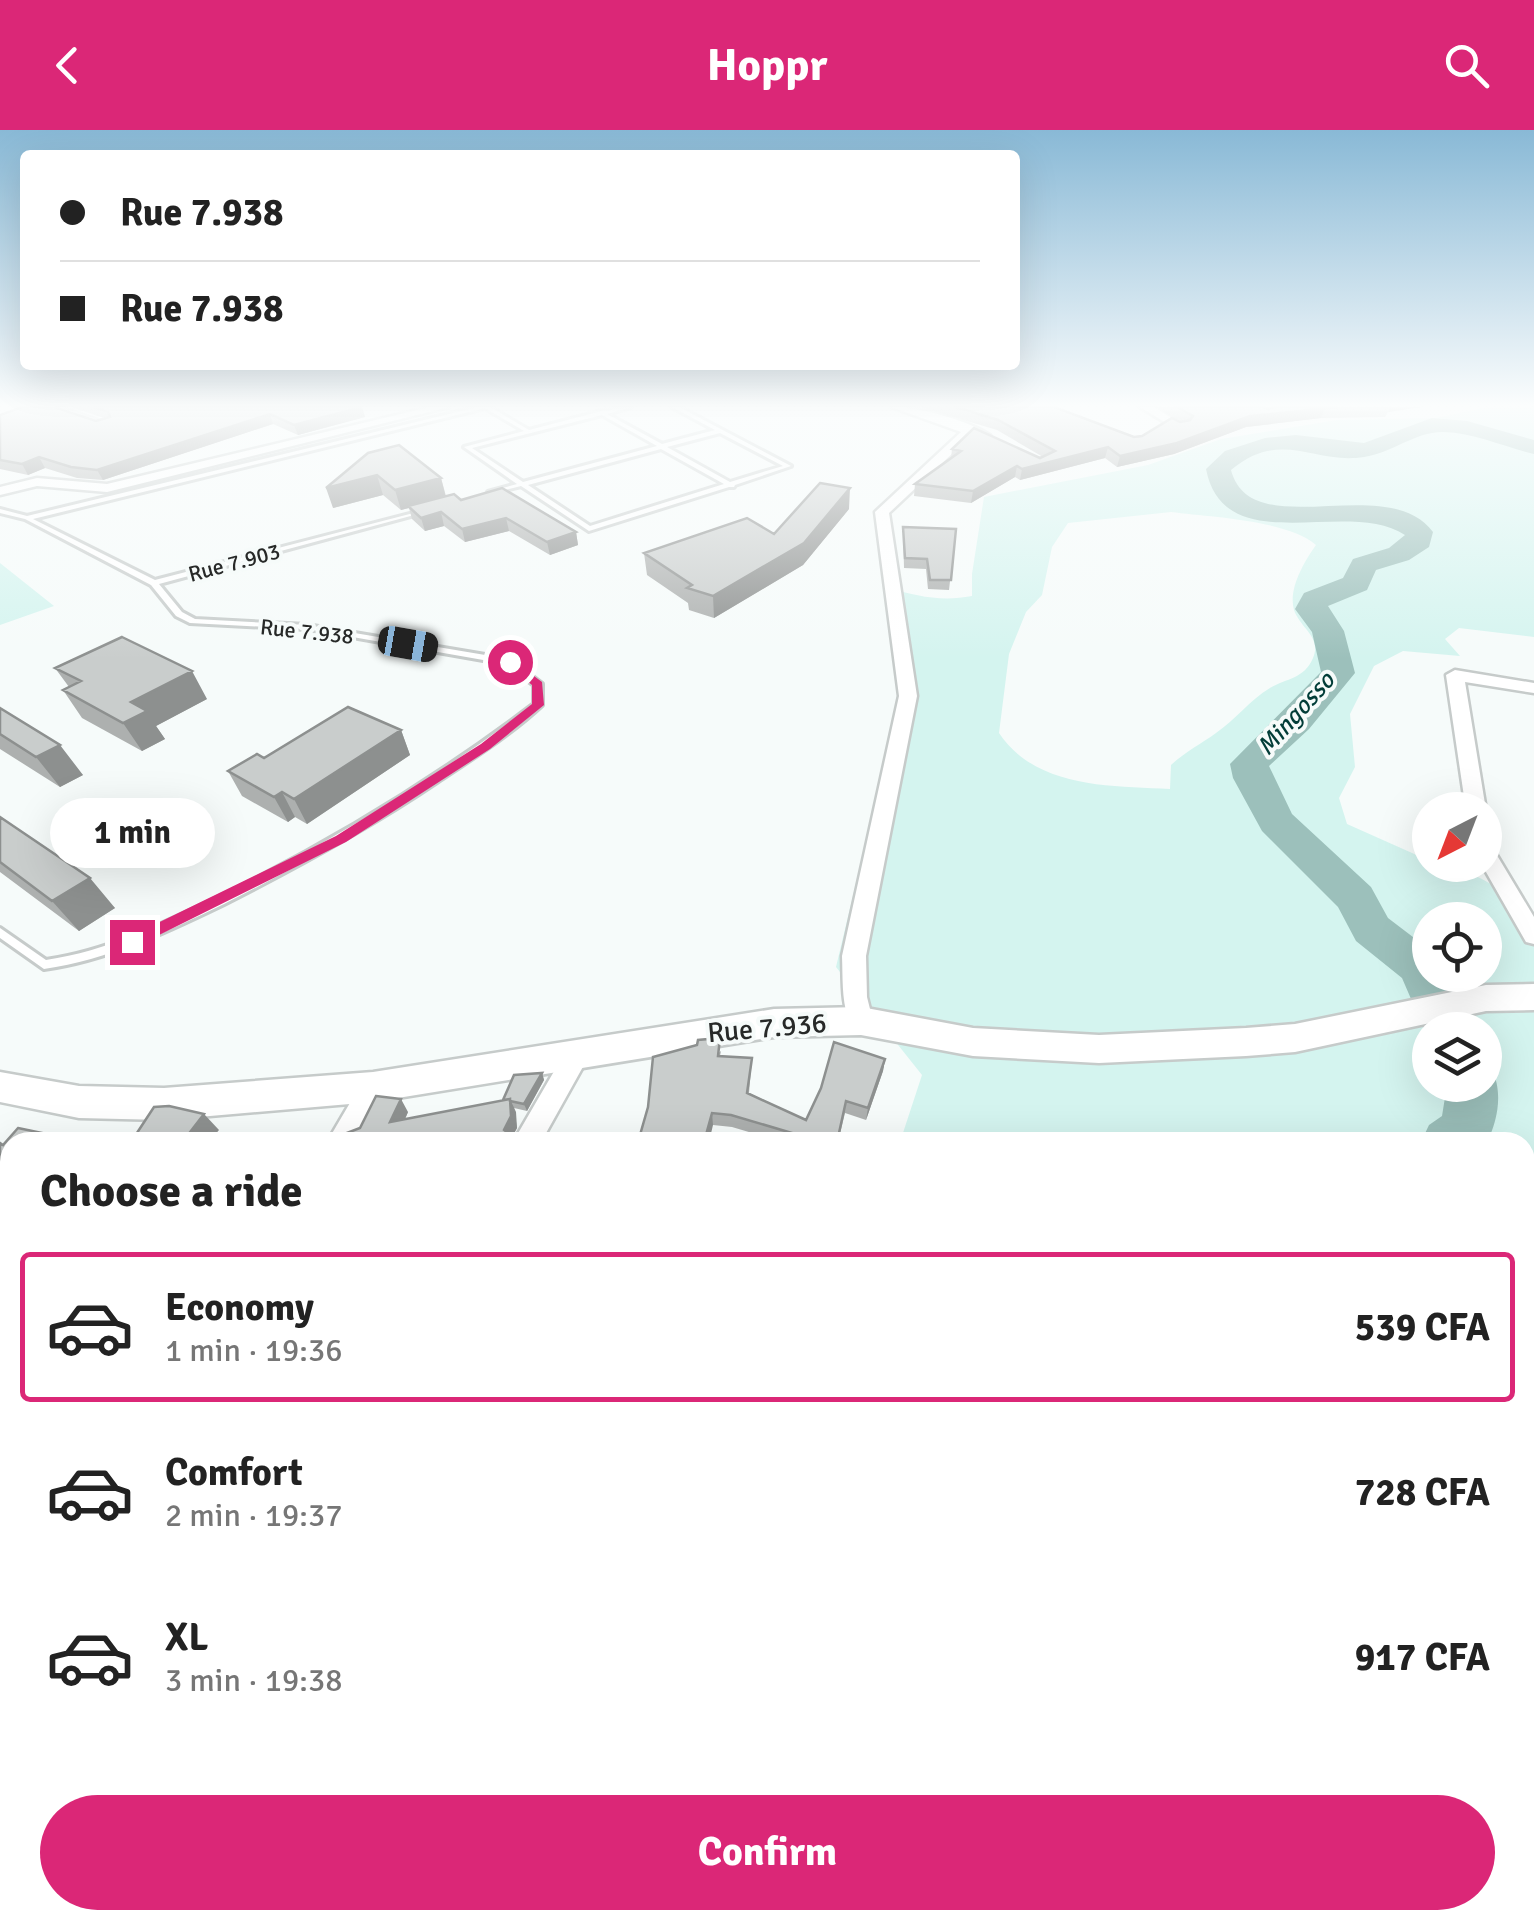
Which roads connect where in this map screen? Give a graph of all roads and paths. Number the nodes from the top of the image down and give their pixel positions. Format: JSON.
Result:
{"nodes":[{"id":1,"x":139,"y":491,"type":"edge"},
{"id":2,"x":500,"y":491,"type":"edge"},
{"id":3,"x":531,"y":491,"type":"edge"},
{"id":4,"x":716,"y":491,"type":"edge"},
{"id":5,"x":905,"y":491,"type":"edge"},
{"id":6,"x":485,"y":495,"type":"edge"},
{"id":7,"x":430,"y":510,"type":"edge"},
{"id":8,"x":0,"y":511,"type":"edge"},
{"id":9,"x":27,"y":518,"type":"junction"},
{"id":10,"x":154,"y":583,"type":"junction"},
{"id":11,"x":1534,"y":688,"type":"edge"},
{"id":12,"x":1473,"y":792,"type":"edge"},
{"id":13,"x":1502,"y":881,"type":"edge"},
{"id":14,"x":0,"y":932,"type":"edge"},
{"id":15,"x":1534,"y":936,"type":"edge"},
{"id":16,"x":1534,"y":997,"type":"edge"},
{"id":17,"x":861,"y":1020,"type":"junction"},
{"id":18,"x":576,"y":1056,"type":"junction"},
{"id":19,"x":0,"y":1087,"type":"edge"},
{"id":20,"x":373,"y":1087,"type":"junction"},
{"id":21,"x":347,"y":1132,"type":"edge"},
{"id":22,"x":533,"y":1132,"type":"edge"}],
"edges":[{"from":1,"to":9,"type":"lane"},
{"from":2,"to":6,"type":"lane"},
{"from":3,"to":4,"type":"lane"},
{"from":5,"to":17,"type":"street"},
{"from":7,"to":10,"type":"lane","name":"Rue 7.903"},
{"from":8,"to":9,"type":"lane","name":"Rue 7.938"},
{"from":9,"to":10,"type":"lane","name":"Rue 7.938"},
{"from":10,"to":14,"type":"lane","name":"Rue 7.938"},
{"from":11,"to":12,"type":"street"},
{"from":13,"to":15,"type":"street"},
{"from":16,"to":17,"type":"street","name":"Rue 7.936"},
{"from":17,"to":18,"type":"street","name":"Rue 7.936"},
{"from":18,"to":20,"type":"street","name":"Rue 7.936"},
{"from":18,"to":22,"type":"street"},
{"from":19,"to":20,"type":"street","name":"Rue 7.936"},
{"from":20,"to":21,"type":"street"}]}
